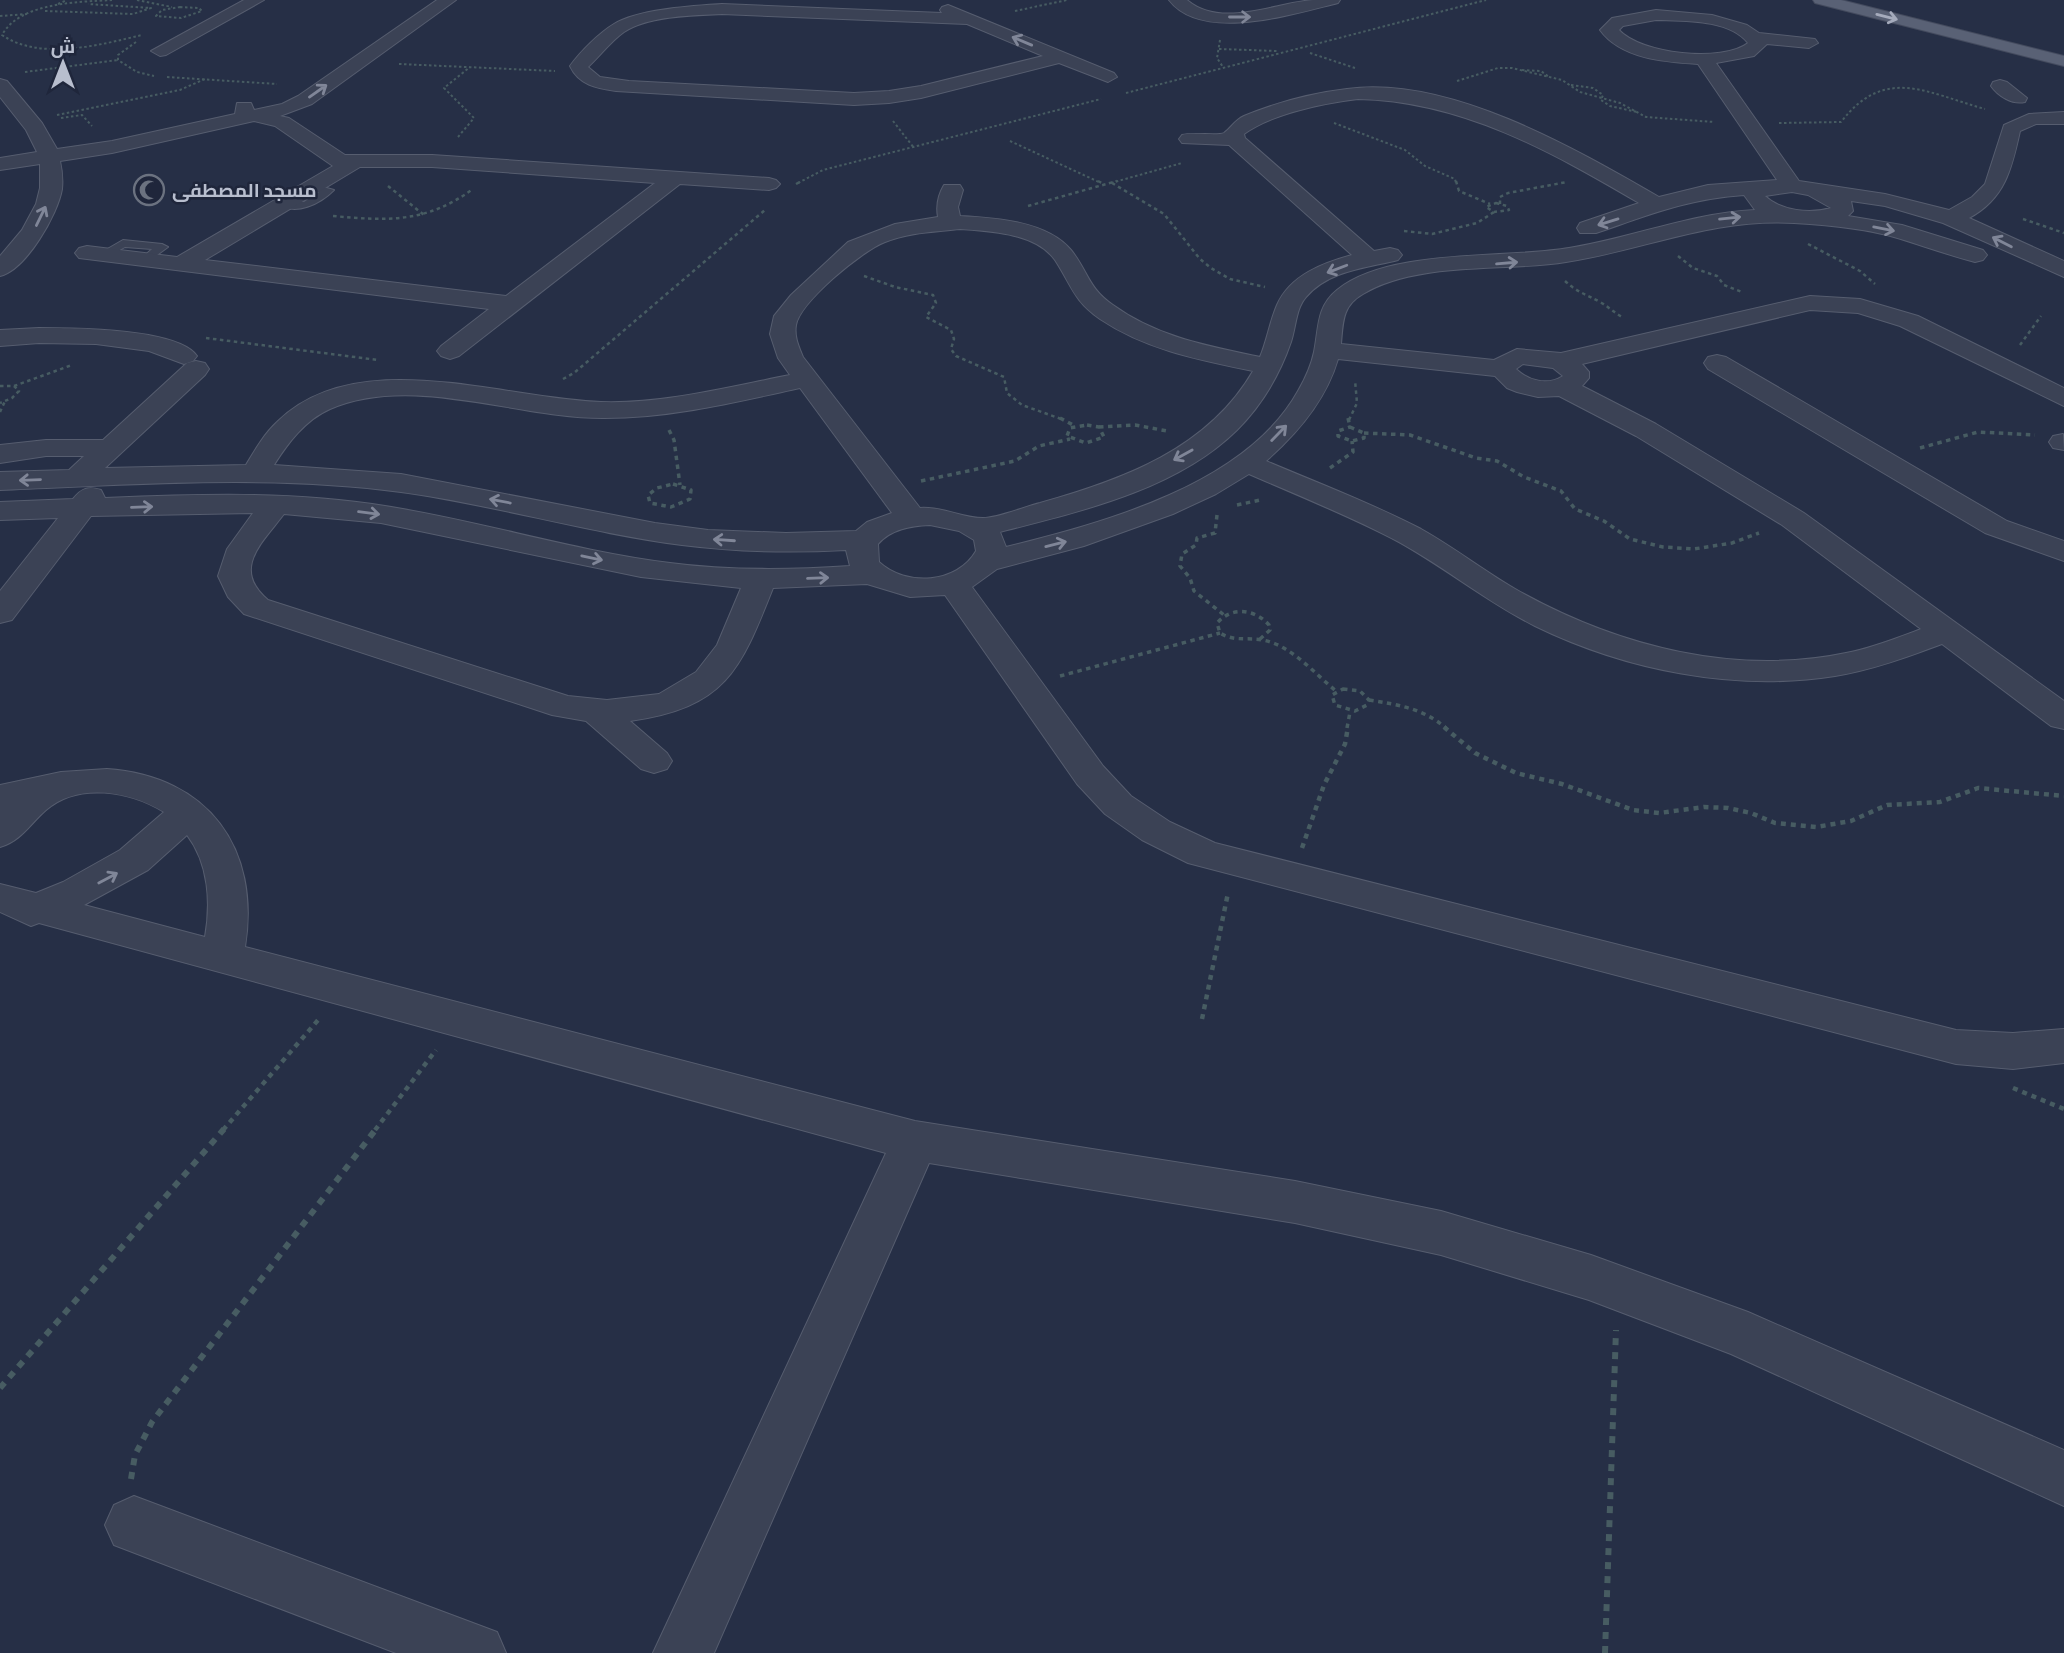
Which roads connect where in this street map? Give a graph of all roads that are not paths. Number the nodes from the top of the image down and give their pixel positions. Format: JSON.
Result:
{"nodes":[{"id":1,"x":256,"y":0,"type":"edge"},
{"id":2,"x":422,"y":0,"type":"edge"},
{"id":3,"x":448,"y":0,"type":"edge"},
{"id":4,"x":874,"y":0,"type":"edge"},
{"id":5,"x":923,"y":0,"type":"edge"},
{"id":6,"x":1177,"y":0,"type":"edge"},
{"id":7,"x":1332,"y":0,"type":"edge"},
{"id":8,"x":1821,"y":0,"type":"edge"},
{"id":9,"x":856,"y":10,"type":"edge"},
{"id":10,"x":972,"y":20,"type":"junction"},
{"id":11,"x":2043,"y":37,"type":"dead end"},
{"id":12,"x":1756,"y":38,"type":"junction"},
{"id":13,"x":1808,"y":43,"type":"dead end"},
{"id":14,"x":2004,"y":46,"type":"junction"},
{"id":15,"x":160,"y":51,"type":"dead end"},
{"id":16,"x":1060,"y":57,"type":"junction"},
{"id":17,"x":1703,"y":58,"type":"junction"},
{"id":18,"x":2064,"y":61,"type":"edge"},
{"id":19,"x":1108,"y":77,"type":"dead end"},
{"id":20,"x":7,"y":79,"type":"edge"},
{"id":21,"x":2000,"y":86,"type":"dead end"},
{"id":22,"x":255,"y":108,"type":"junction"},
{"id":23,"x":288,"y":108,"type":"junction"},
{"id":24,"x":2039,"y":112,"type":"edge"},
{"id":25,"x":152,"y":132,"type":"junction"},
{"id":26,"x":1189,"y":139,"type":"dead end"},
{"id":27,"x":1238,"y":143,"type":"junction"},
{"id":28,"x":47,"y":151,"type":"junction"},
{"id":29,"x":354,"y":162,"type":"junction"},
{"id":30,"x":1,"y":168,"type":"edge"},
{"id":31,"x":676,"y":177,"type":"junction"},
{"id":32,"x":779,"y":186,"type":"road end"},
{"id":33,"x":1781,"y":186,"type":"junction"},
{"id":34,"x":952,"y":190,"type":"dead end"},
{"id":35,"x":1815,"y":190,"type":"junction"},
{"id":36,"x":1656,"y":204,"type":"junction"},
{"id":37,"x":884,"y":214,"type":"dead end"},
{"id":38,"x":1804,"y":217,"type":"junction"},
{"id":39,"x":1951,"y":218,"type":"junction"},
{"id":40,"x":959,"y":223,"type":"junction"},
{"id":41,"x":904,"y":229,"type":"junction"},
{"id":42,"x":95,"y":254,"type":"dead end"},
{"id":43,"x":1369,"y":258,"type":"junction"},
{"id":44,"x":1991,"y":261,"type":"dead end"},
{"id":45,"x":181,"y":264,"type":"junction"},
{"id":46,"x":0,"y":269,"type":"edge"},
{"id":47,"x":2064,"y":270,"type":"edge"},
{"id":48,"x":2013,"y":271,"type":"dead end"},
{"id":49,"x":2064,"y":292,"type":"edge"},
{"id":50,"x":511,"y":304,"type":"junction"},
{"id":51,"x":0,"y":338,"type":"edge"},
{"id":52,"x":1328,"y":350,"type":"junction"},
{"id":53,"x":450,"y":351,"type":"dead end"},
{"id":54,"x":1717,"y":363,"type":"dead end"},
{"id":55,"x":1270,"y":367,"type":"junction"},
{"id":56,"x":1562,"y":374,"type":"junction"},
{"id":57,"x":807,"y":379,"type":"junction"},
{"id":58,"x":2064,"y":398,"type":"edge"},
{"id":59,"x":0,"y":454,"type":"edge"},
{"id":60,"x":1247,"y":463,"type":"junction"},
{"id":61,"x":254,"y":474,"type":"junction"},
{"id":62,"x":93,"y":478,"type":"junction"},
{"id":63,"x":0,"y":481,"type":"edge"},
{"id":64,"x":275,"y":505,"type":"junction"},
{"id":65,"x":0,"y":511,"type":"edge"},
{"id":66,"x":911,"y":517,"type":"junction"},
{"id":67,"x":979,"y":528,"type":"junction"},
{"id":68,"x":866,"y":540,"type":"junction"},
{"id":69,"x":2064,"y":552,"type":"edge"},
{"id":70,"x":990,"y":561,"type":"junction"},
{"id":71,"x":12,"y":574,"type":"edge"},
{"id":72,"x":874,"y":574,"type":"junction"},
{"id":73,"x":761,"y":579,"type":"junction"},
{"id":74,"x":953,"y":584,"type":"junction"},
{"id":75,"x":0,"y":613,"type":"edge"},
{"id":76,"x":1945,"y":632,"type":"junction"},
{"id":77,"x":600,"y":713,"type":"junction"},
{"id":78,"x":2064,"y":718,"type":"edge"},
{"id":79,"x":654,"y":761,"type":"dead end"},
{"id":80,"x":52,"y":787,"type":"junction"},
{"id":81,"x":0,"y":798,"type":"edge"},
{"id":82,"x":187,"y":811,"type":"junction"},
{"id":83,"x":0,"y":834,"type":"edge"},
{"id":84,"x":13,"y":910,"type":"edge"},
{"id":85,"x":222,"y":957,"type":"junction"},
{"id":86,"x":2064,"y":1046,"type":"edge"},
{"id":87,"x":915,"y":1141,"type":"junction"},
{"id":88,"x":2064,"y":1478,"type":"edge"},
{"id":89,"x":134,"y":1525,"type":"road end"},
{"id":90,"x":476,"y":1653,"type":"edge"},
{"id":91,"x":683,"y":1653,"type":"edge"}],
"edges":[{"from":1,"to":15,"type":"street"},
{"from":2,"to":22,"type":"street"},
{"from":23,"to":3,"type":"street","one_way":true},
{"from":4,"to":9,"type":"street"},
{"from":5,"to":10,"type":"street"},
{"from":6,"to":7,"type":"street","one_way":true},
{"from":8,"to":14,"type":"main road","one_way":true},
{"from":9,"to":10,"type":"street"},
{"from":9,"to":16,"type":"street"},
{"from":16,"to":10,"type":"street","one_way":true},
{"from":11,"to":14,"type":"main road"},
{"from":12,"to":13,"type":"street"},
{"from":12,"to":17,"type":"street"},
{"from":12,"to":17,"type":"street"},
{"from":14,"to":18,"type":"main road"},
{"from":16,"to":19,"type":"street"},
{"from":17,"to":33,"type":"street"},
{"from":20,"to":28,"type":"street"},
{"from":21,"to":24,"type":"street"},
{"from":22,"to":23,"type":"street"},
{"from":22,"to":25,"type":"street"},
{"from":22,"to":29,"type":"street"},
{"from":23,"to":29,"type":"street"},
{"from":24,"to":39,"type":"street"},
{"from":25,"to":28,"type":"street"},
{"from":25,"to":28,"type":"street"},
{"from":26,"to":27,"type":"street"},
{"from":27,"to":36,"type":"street"},
{"from":27,"to":43,"type":"street"},
{"from":28,"to":30,"type":"street"},
{"from":46,"to":28,"type":"street","one_way":true},
{"from":29,"to":31,"type":"street"},
{"from":29,"to":45,"type":"street"},
{"from":31,"to":32,"type":"street"},
{"from":31,"to":50,"type":"street"},
{"from":33,"to":35,"type":"street"},
{"from":33,"to":36,"type":"street"},
{"from":33,"to":38,"type":"street"},
{"from":34,"to":40,"type":"street"},
{"from":35,"to":38,"type":"street"},
{"from":35,"to":39,"type":"street"},
{"from":36,"to":43,"type":"street","one_way":true},
{"from":37,"to":41,"type":"street"},
{"from":38,"to":44,"type":"street","one_way":true},
{"from":52,"to":38,"type":"street","one_way":true},
{"from":47,"to":39,"type":"street","one_way":true},
{"from":40,"to":41,"type":"street"},
{"from":40,"to":55,"type":"street"},
{"from":41,"to":57,"type":"street"},
{"from":42,"to":45,"type":"street"},
{"from":43,"to":55,"type":"street","one_way":true},
{"from":45,"to":50,"type":"street"},
{"from":48,"to":49,"type":"street"},
{"from":50,"to":53,"type":"street"},
{"from":51,"to":62,"type":"street"},
{"from":52,"to":56,"type":"street"},
{"from":60,"to":52,"type":"street","one_way":true},
{"from":54,"to":69,"type":"street"},
{"from":55,"to":67,"type":"street","one_way":true},
{"from":56,"to":58,"type":"street"},
{"from":56,"to":76,"type":"street"},
{"from":57,"to":61,"type":"street"},
{"from":57,"to":66,"type":"street"},
{"from":59,"to":62,"type":"street"},
{"from":70,"to":60,"type":"street","one_way":true},
{"from":60,"to":76,"type":"street"},
{"from":61,"to":62,"type":"street"},
{"from":68,"to":61,"type":"street","one_way":true},
{"from":62,"to":63,"type":"street","one_way":true},
{"from":62,"to":64,"type":"street","one_way":true},
{"from":62,"to":65,"type":"street"},
{"from":62,"to":71,"type":"street"},
{"from":64,"to":73,"type":"street","one_way":true},
{"from":64,"to":77,"type":"street"},
{"from":66,"to":67,"type":"street"},
{"from":66,"to":68,"type":"street"},
{"from":67,"to":70,"type":"street"},
{"from":68,"to":72,"type":"street"},
{"from":70,"to":74,"type":"street"},
{"from":71,"to":75,"type":"street"},
{"from":73,"to":72,"type":"street","one_way":true},
{"from":72,"to":74,"type":"street"},
{"from":73,"to":77,"type":"street"},
{"from":74,"to":86,"type":"street"},
{"from":76,"to":78,"type":"street"},
{"from":77,"to":79,"type":"street"},
{"from":80,"to":81,"type":"street"},
{"from":80,"to":82,"type":"street"},
{"from":80,"to":83,"type":"street"},
{"from":84,"to":82,"type":"street","one_way":true},
{"from":82,"to":85,"type":"street"},
{"from":84,"to":85,"type":"street"},
{"from":85,"to":87,"type":"street"},
{"from":87,"to":88,"type":"street"},
{"from":87,"to":91,"type":"street"},
{"from":89,"to":90,"type":"street"}]}
